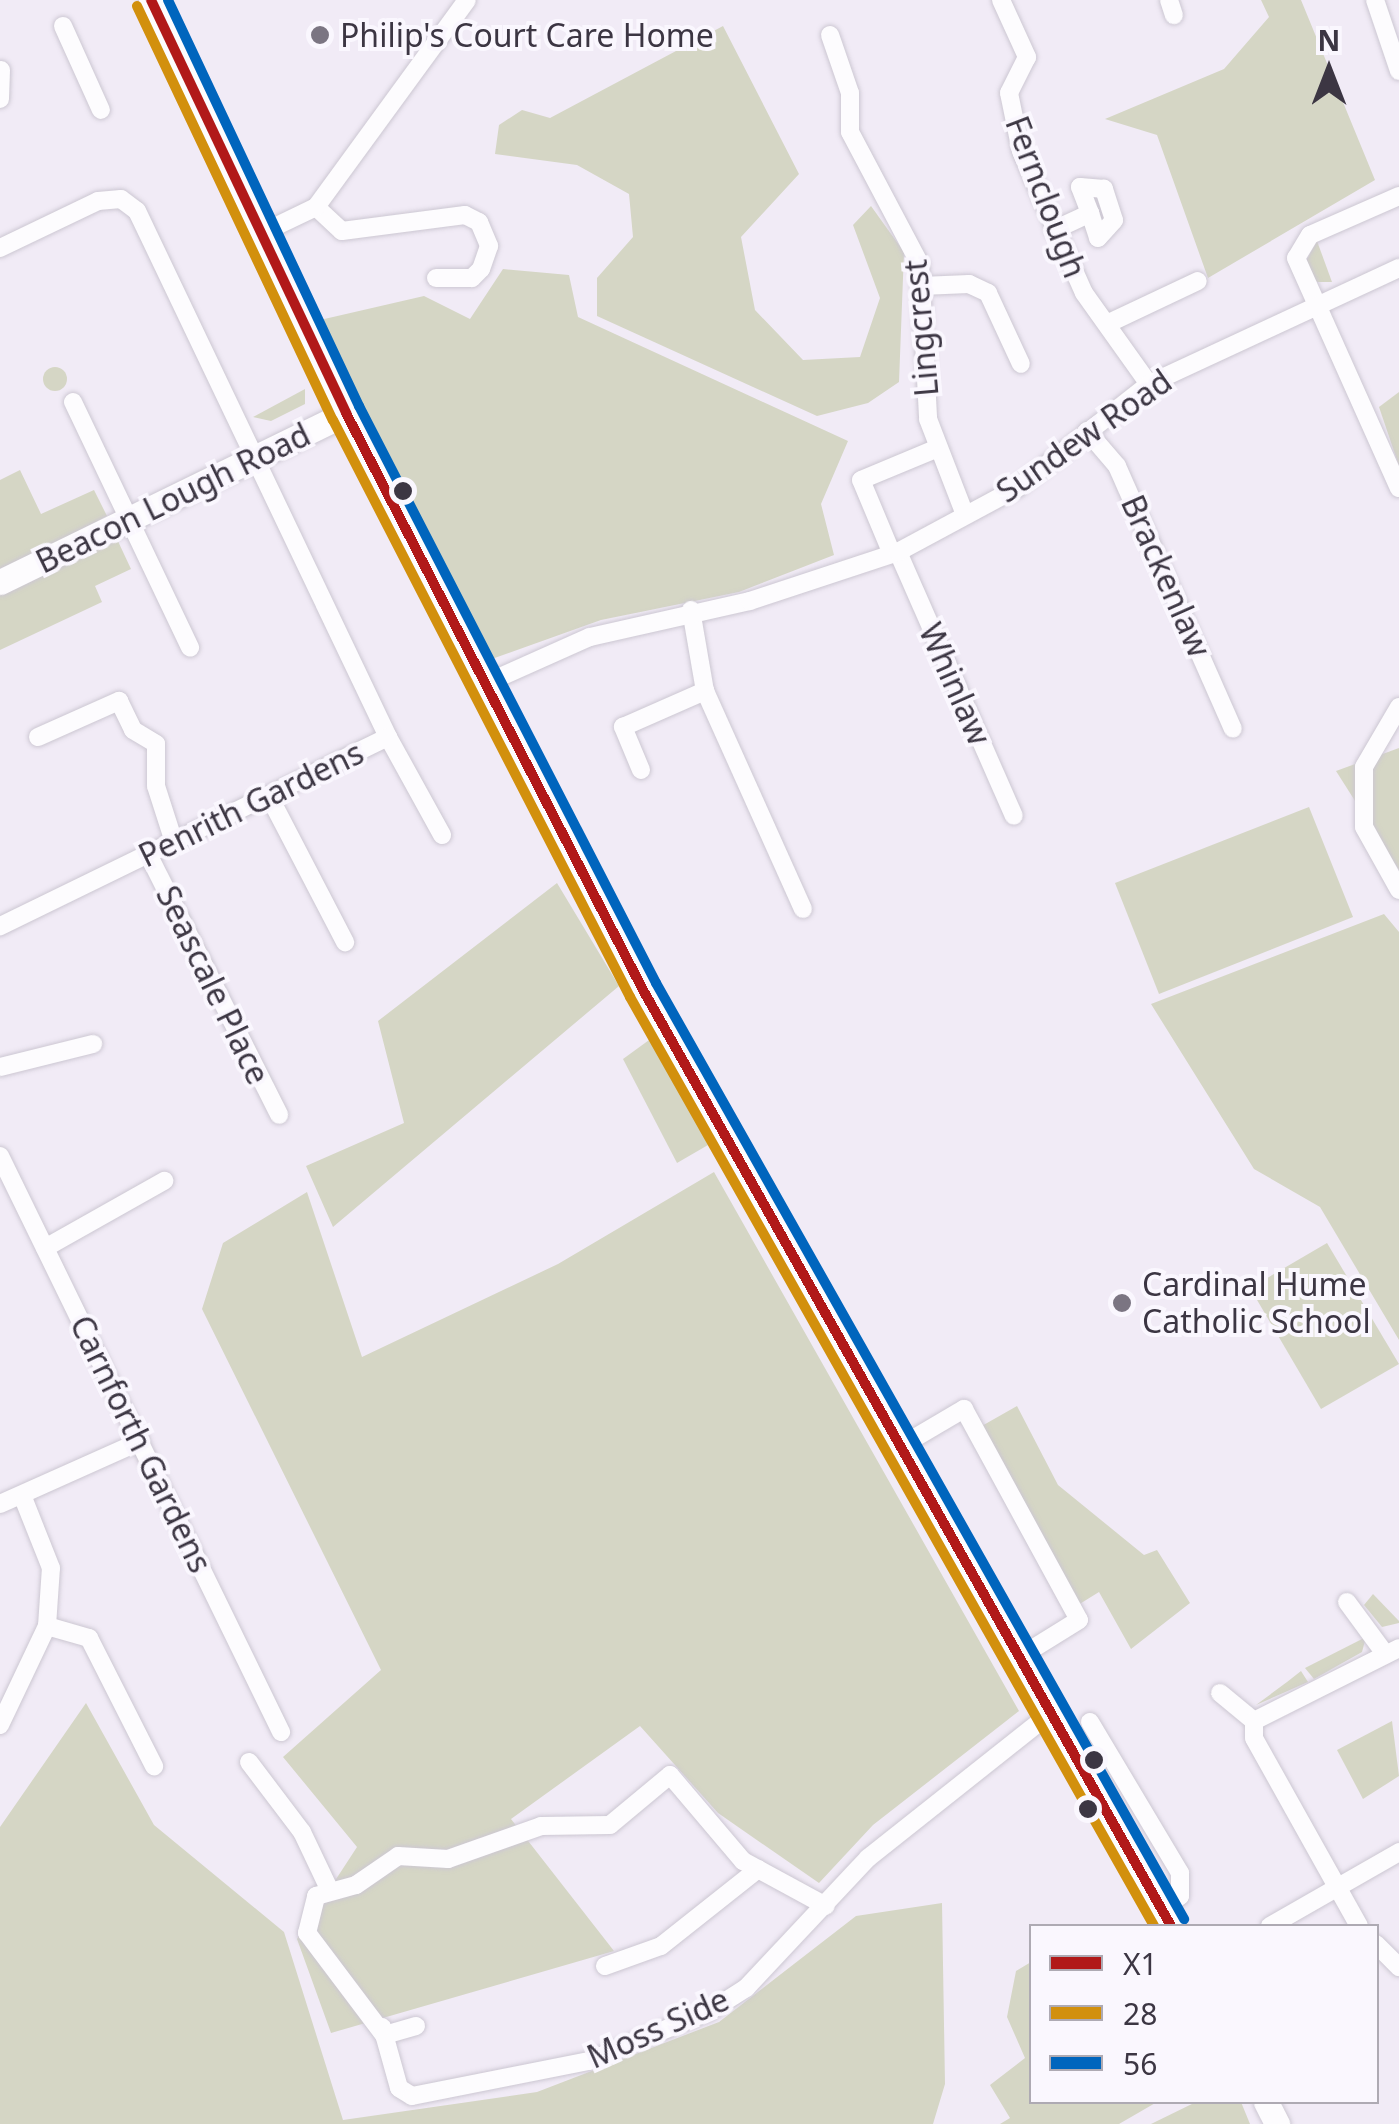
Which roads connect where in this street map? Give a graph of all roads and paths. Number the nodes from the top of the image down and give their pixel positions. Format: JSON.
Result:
{"nodes":[{"id":1,"x":151,"y":0,"type":"edge"},
{"id":2,"x":466,"y":0,"type":"edge"},
{"id":3,"x":1001,"y":0,"type":"edge"},
{"id":4,"x":1375,"y":0,"type":"edge"},
{"id":5,"x":62,"y":26,"type":"dead end"},
{"id":6,"x":830,"y":35,"type":"dead end"},
{"id":7,"x":1,"y":70,"type":"edge"},
{"id":8,"x":1399,"y":70,"type":"edge"},
{"id":9,"x":0,"y":99,"type":"edge"},
{"id":10,"x":101,"y":110,"type":"dead end"},
{"id":11,"x":1399,"y":196,"type":"edge"},
{"id":12,"x":316,"y":207,"type":"junction"},
{"id":13,"x":1090,"y":213,"type":"dead end"},
{"id":14,"x":1054,"y":230,"type":"junction"},
{"id":15,"x":264,"y":232,"type":"junction"},
{"id":16,"x":0,"y":248,"type":"edge"},
{"id":17,"x":1399,"y":268,"type":"edge"},
{"id":18,"x":436,"y":278,"type":"dead end"},
{"id":19,"x":1198,"y":281,"type":"dead end"},
{"id":20,"x":921,"y":286,"type":"junction"},
{"id":21,"x":1315,"y":305,"type":"junction"},
{"id":22,"x":1109,"y":323,"type":"junction"},
{"id":23,"x":1021,"y":364,"type":"dead end"},
{"id":24,"x":1149,"y":384,"type":"junction"},
{"id":25,"x":73,"y":402,"type":"dead end"},
{"id":26,"x":346,"y":413,"type":"junction"},
{"id":27,"x":1087,"y":431,"type":"junction"},
{"id":28,"x":938,"y":448,"type":"junction"},
{"id":29,"x":260,"y":459,"type":"junction"},
{"id":30,"x":1399,"y":488,"type":"edge"},
{"id":31,"x":965,"y":515,"type":"junction"},
{"id":32,"x":128,"y":522,"type":"junction"},
{"id":33,"x":895,"y":553,"type":"junction"},
{"id":34,"x":0,"y":582,"type":"edge"},
{"id":35,"x":691,"y":610,"type":"junction"},
{"id":36,"x":190,"y":647,"type":"dead end"},
{"id":37,"x":482,"y":684,"type":"junction"},
{"id":38,"x":706,"y":691,"type":"junction"},
{"id":39,"x":1399,"y":707,"type":"edge"},
{"id":40,"x":1233,"y":729,"type":"dead end"},
{"id":41,"x":38,"y":736,"type":"dead end"},
{"id":42,"x":388,"y":737,"type":"junction"},
{"id":43,"x":641,"y":770,"type":"dead end"},
{"id":44,"x":269,"y":796,"type":"junction"},
{"id":45,"x":1014,"y":816,"type":"dead end"},
{"id":46,"x":442,"y":835,"type":"dead end"},
{"id":47,"x":173,"y":839,"type":"junction"},
{"id":48,"x":148,"y":854,"type":"junction"},
{"id":49,"x":1399,"y":890,"type":"edge"},
{"id":50,"x":803,"y":909,"type":"dead end"},
{"id":51,"x":0,"y":926,"type":"edge"},
{"id":52,"x":344,"y":942,"type":"dead end"},
{"id":53,"x":92,"y":1044,"type":"dead end"},
{"id":54,"x":0,"y":1067,"type":"edge"},
{"id":55,"x":278,"y":1115,"type":"dead end"},
{"id":56,"x":0,"y":1156,"type":"edge"},
{"id":57,"x":164,"y":1181,"type":"dead end"},
{"id":58,"x":45,"y":1248,"type":"junction"},
{"id":59,"x":141,"y":1441,"type":"junction"},
{"id":60,"x":896,"y":1450,"type":"junction"},
{"id":61,"x":24,"y":1500,"type":"junction"},
{"id":62,"x":0,"y":1504,"type":"edge"},
{"id":63,"x":1347,"y":1602,"type":"dead end"},
{"id":64,"x":46,"y":1626,"type":"junction"},
{"id":65,"x":1391,"y":1650,"type":"edge"},
{"id":66,"x":1016,"y":1659,"type":"junction"},
{"id":67,"x":1220,"y":1694,"type":"dead end"},
{"id":68,"x":1050,"y":1714,"type":"junction"},
{"id":69,"x":1254,"y":1721,"type":"junction"},
{"id":70,"x":1090,"y":1722,"type":"dead end"},
{"id":71,"x":0,"y":1726,"type":"edge"},
{"id":72,"x":281,"y":1732,"type":"dead end"},
{"id":73,"x":249,"y":1762,"type":"dead end"},
{"id":74,"x":154,"y":1766,"type":"dead end"},
{"id":75,"x":1399,"y":1852,"type":"edge"},
{"id":76,"x":758,"y":1869,"type":"junction"},
{"id":77,"x":330,"y":1890,"type":"junction"},
{"id":78,"x":1335,"y":1890,"type":"junction"},
{"id":79,"x":826,"y":1906,"type":"junction"},
{"id":80,"x":1167,"y":1918,"type":"edge"},
{"id":81,"x":1274,"y":1924,"type":"edge"},
{"id":82,"x":1358,"y":1924,"type":"edge"},
{"id":83,"x":1379,"y":1947,"type":"edge"},
{"id":84,"x":605,"y":1966,"type":"dead end"},
{"id":85,"x":1399,"y":1967,"type":"edge"},
{"id":86,"x":416,"y":2026,"type":"dead end"},
{"id":87,"x":383,"y":2031,"type":"junction"}],
"edges":[{"from":1,"to":15,"type":"main road"},
{"from":2,"to":12,"type":"street"},
{"from":3,"to":14,"type":"street","name":"Fernclough"},
{"from":4,"to":8,"type":"street"},
{"from":5,"to":10,"type":"street"},
{"from":6,"to":20,"type":"street","name":"Lingcrest"},
{"from":7,"to":9,"type":"street"},
{"from":11,"to":21,"type":"street"},
{"from":12,"to":15,"type":"street"},
{"from":12,"to":18,"type":"street"},
{"from":13,"to":14,"type":"street"},
{"from":14,"to":22,"type":"street","name":"Fernclough"},
{"from":15,"to":26,"type":"main road"},
{"from":16,"to":29,"type":"street","name":"Penrith Gardens"},
{"from":17,"to":21,"type":"street","name":"Sundew Road"},
{"from":19,"to":22,"type":"street"},
{"from":20,"to":23,"type":"street"},
{"from":20,"to":28,"type":"street","name":"Lingcrest"},
{"from":21,"to":24,"type":"street","name":"Sundew Road"},
{"from":21,"to":30,"type":"street"},
{"from":22,"to":24,"type":"street","name":"Fernclough"},
{"from":24,"to":27,"type":"street","name":"Sundew Road"},
{"from":25,"to":32,"type":"street"},
{"from":26,"to":29,"type":"main road","name":"Beacon Lough Road"},
{"from":26,"to":37,"type":"main road"},
{"from":27,"to":31,"type":"street","name":"Sundew Road"},
{"from":27,"to":40,"type":"street","name":"Brackenlaw"},
{"from":28,"to":31,"type":"street","name":"Lingcrest"},
{"from":28,"to":33,"type":"street","name":"Whinlaw"},
{"from":29,"to":32,"type":"main road","name":"Beacon Lough Road"},
{"from":29,"to":42,"type":"street","name":"Penrith Gardens"},
{"from":31,"to":33,"type":"street","name":"Sundew Road"},
{"from":32,"to":34,"type":"main road","name":"Beacon Lough Road"},
{"from":32,"to":36,"type":"street"},
{"from":33,"to":35,"type":"street","name":"Sundew Road"},
{"from":33,"to":45,"type":"street","name":"Whinlaw"},
{"from":35,"to":37,"type":"street","name":"Sundew Road"},
{"from":35,"to":38,"type":"street"},
{"from":37,"to":60,"type":"main road"},
{"from":38,"to":43,"type":"street"},
{"from":38,"to":50,"type":"street"},
{"from":39,"to":49,"type":"street"},
{"from":41,"to":47,"type":"street"},
{"from":42,"to":44,"type":"street","name":"Penrith Gardens"},
{"from":42,"to":46,"type":"street"},
{"from":44,"to":47,"type":"street","name":"Penrith Gardens"},
{"from":44,"to":52,"type":"street"},
{"from":47,"to":48,"type":"street","name":"Penrith Gardens"},
{"from":48,"to":51,"type":"street","name":"Penrith Gardens"},
{"from":48,"to":55,"type":"street","name":"Seascale Place"},
{"from":53,"to":54,"type":"street"},
{"from":56,"to":58,"type":"street","name":"Carnforth Gardens"},
{"from":57,"to":58,"type":"street"},
{"from":58,"to":59,"type":"street","name":"Carnforth Gardens"},
{"from":59,"to":61,"type":"street"},
{"from":59,"to":72,"type":"street","name":"Carnforth Gardens"},
{"from":60,"to":66,"type":"main road"},
{"from":60,"to":66,"type":"street"},
{"from":61,"to":62,"type":"street"},
{"from":61,"to":64,"type":"street"},
{"from":63,"to":65,"type":"street"},
{"from":64,"to":71,"type":"street"},
{"from":64,"to":74,"type":"street"},
{"from":65,"to":69,"type":"street"},
{"from":66,"to":68,"type":"main road"},
{"from":67,"to":69,"type":"street"},
{"from":68,"to":79,"type":"street","name":"Moss Side"},
{"from":68,"to":80,"type":"main road"},
{"from":69,"to":78,"type":"street"},
{"from":70,"to":80,"type":"street"},
{"from":73,"to":77,"type":"street"},
{"from":75,"to":78,"type":"street"},
{"from":76,"to":77,"type":"street"},
{"from":76,"to":79,"type":"street"},
{"from":76,"to":84,"type":"street"},
{"from":77,"to":87,"type":"street","name":"Moss Side"},
{"from":78,"to":81,"type":"street"},
{"from":78,"to":82,"type":"street"},
{"from":79,"to":87,"type":"street","name":"Moss Side"},
{"from":83,"to":85,"type":"street"},
{"from":86,"to":87,"type":"street"}]}
